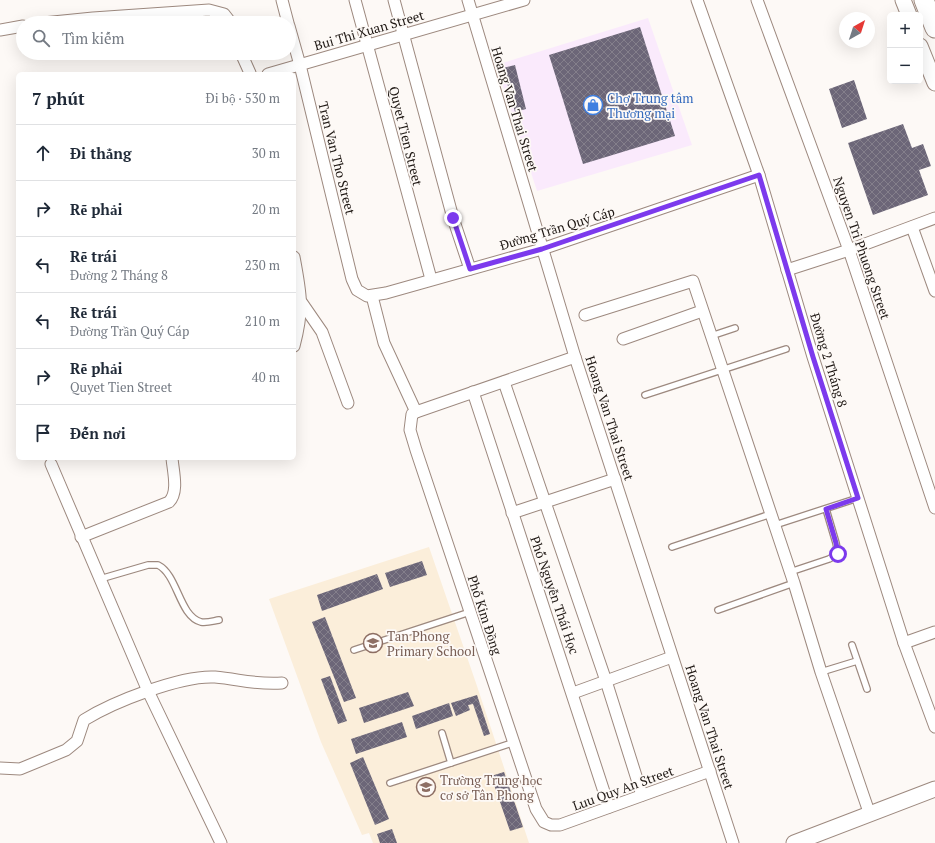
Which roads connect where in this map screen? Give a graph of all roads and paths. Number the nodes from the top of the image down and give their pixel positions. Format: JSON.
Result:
{"nodes":[{"id":1,"x":194,"y":0,"type":"edge"},
{"id":2,"x":282,"y":0,"type":"edge"},
{"id":3,"x":355,"y":0,"type":"edge"},
{"id":4,"x":394,"y":0,"type":"edge"},
{"id":5,"x":468,"y":0,"type":"edge"},
{"id":6,"x":524,"y":0,"type":"edge"},
{"id":7,"x":697,"y":0,"type":"edge"},
{"id":8,"x":757,"y":0,"type":"edge"},
{"id":9,"x":903,"y":0,"type":"edge"},
{"id":10,"x":924,"y":0,"type":"edge"},
{"id":11,"x":197,"y":11,"type":"junction"},
{"id":12,"x":908,"y":12,"type":"edge"},
{"id":13,"x":473,"y":15,"type":"junction"},
{"id":14,"x":123,"y":16,"type":"edge"},
{"id":15,"x":226,"y":16,"type":"edge"},
{"id":16,"x":287,"y":16,"type":"edge"},
{"id":17,"x":16,"y":27,"type":"edge"},
{"id":18,"x":935,"y":28,"type":"edge"},
{"id":19,"x":0,"y":30,"type":"edge"},
{"id":20,"x":403,"y":34,"type":"junction"},
{"id":21,"x":368,"y":44,"type":"junction"},
{"id":22,"x":921,"y":48,"type":"edge"},
{"id":23,"x":296,"y":50,"type":"edge"},
{"id":24,"x":244,"y":60,"type":"edge"},
{"id":25,"x":300,"y":65,"type":"junction"},
{"id":26,"x":250,"y":72,"type":"edge"},
{"id":27,"x":275,"y":72,"type":"edge"},
{"id":28,"x":935,"y":83,"type":"edge"},
{"id":29,"x":759,"y":175,"type":"junction"},
{"id":30,"x":935,"y":218,"type":"edge"},
{"id":31,"x":912,"y":227,"type":"junction"},
{"id":32,"x":542,"y":249,"type":"junction"},
{"id":33,"x":849,"y":250,"type":"junction"},
{"id":34,"x":470,"y":269,"type":"junction"},
{"id":35,"x":787,"y":270,"type":"junction"},
{"id":36,"x":296,"y":271,"type":"edge"},
{"id":37,"x":431,"y":279,"type":"junction"},
{"id":38,"x":935,"y":291,"type":"edge"},
{"id":39,"x":366,"y":295,"type":"junction"},
{"id":40,"x":302,"y":303,"type":"junction"},
{"id":41,"x":702,"y":311,"type":"junction"},
{"id":42,"x":585,"y":314,"type":"dead end"},
{"id":43,"x":735,"y":328,"type":"dead end"},
{"id":44,"x":710,"y":336,"type":"junction"},
{"id":45,"x":296,"y":339,"type":"edge"},
{"id":46,"x":623,"y":339,"type":"dead end"},
{"id":47,"x":786,"y":349,"type":"dead end"},
{"id":48,"x":575,"y":357,"type":"junction"},
{"id":49,"x":722,"y":369,"type":"junction"},
{"id":50,"x":504,"y":382,"type":"junction"},
{"id":51,"x":473,"y":392,"type":"junction"},
{"id":52,"x":645,"y":395,"type":"dead end"},
{"id":53,"x":348,"y":403,"type":"dead end"},
{"id":54,"x":414,"y":413,"type":"junction"},
{"id":55,"x":172,"y":460,"type":"edge"},
{"id":56,"x":51,"y":464,"type":"dead end"},
{"id":57,"x":615,"y":479,"type":"junction"},
{"id":58,"x":858,"y":498,"type":"junction"},
{"id":59,"x":546,"y":503,"type":"junction"},
{"id":60,"x":935,"y":508,"type":"edge"},
{"id":61,"x":826,"y":509,"type":"junction"},
{"id":62,"x":512,"y":513,"type":"junction"},
{"id":63,"x":771,"y":514,"type":"junction"},
{"id":64,"x":775,"y":525,"type":"junction"},
{"id":65,"x":81,"y":537,"type":"junction"},
{"id":66,"x":672,"y":547,"type":"dead end"},
{"id":67,"x":792,"y":577,"type":"junction"},
{"id":68,"x":100,"y":579,"type":"junction"},
{"id":69,"x":718,"y":610,"type":"dead end"},
{"id":70,"x":470,"y":612,"type":"junction"},
{"id":71,"x":219,"y":620,"type":"dead end"},
{"id":72,"x":935,"y":632,"type":"edge"},
{"id":73,"x":904,"y":643,"type":"junction"},
{"id":74,"x":852,"y":645,"type":"dead end"},
{"id":75,"x":354,"y":650,"type":"dead end"},
{"id":76,"x":672,"y":657,"type":"junction"},
{"id":77,"x":857,"y":661,"type":"junction"},
{"id":78,"x":821,"y":672,"type":"junction"},
{"id":79,"x":606,"y":681,"type":"junction"},
{"id":80,"x":282,"y":683,"type":"dead end"},
{"id":81,"x":867,"y":689,"type":"dead end"},
{"id":82,"x":148,"y":690,"type":"junction"},
{"id":83,"x":573,"y":693,"type":"junction"},
{"id":84,"x":935,"y":727,"type":"edge"},
{"id":85,"x":442,"y":733,"type":"dead end"},
{"id":86,"x":512,"y":743,"type":"junction"},
{"id":87,"x":451,"y":763,"type":"junction"},
{"id":88,"x":0,"y":768,"type":"edge"},
{"id":89,"x":710,"y":771,"type":"junction"},
{"id":90,"x":390,"y":783,"type":"dead end"},
{"id":91,"x":935,"y":789,"type":"edge"},
{"id":92,"x":642,"y":795,"type":"junction"},
{"id":93,"x":609,"y":807,"type":"junction"},
{"id":94,"x":870,"y":814,"type":"junction"},
{"id":95,"x":544,"y":822,"type":"joint"},
{"id":96,"x":221,"y":843,"type":"edge"},
{"id":97,"x":733,"y":843,"type":"edge"},
{"id":98,"x":794,"y":843,"type":"edge"}],
"edges":[{"from":1,"to":11,"type":"street"},
{"from":2,"to":16,"type":"street","name":"Tran Van Tho Street"},
{"from":3,"to":21,"type":"street","name":"Quyet Tien Street"},
{"from":4,"to":20,"type":"street","name":"Quyet Tien Street"},
{"from":5,"to":13,"type":"street","name":"Hoang Van Thai Street"},
{"from":6,"to":13,"type":"street","name":"Bui Thi Xuan Street"},
{"from":7,"to":29,"type":"street","name":"Đường 2 Tháng 8"},
{"from":8,"to":33,"type":"street","name":"Nguyen Tri Phuong Street"},
{"from":9,"to":12,"type":"street"},
{"from":10,"to":18,"type":"highway"},
{"from":11,"to":14,"type":"street"},
{"from":11,"to":15,"type":"street"},
{"from":13,"to":20,"type":"street","name":"Bui Thi Xuan Street"},
{"from":13,"to":32,"type":"street","name":"Hoang Van Thai Street"},
{"from":17,"to":19,"type":"street"},
{"from":20,"to":21,"type":"street","name":"Bui Thi Xuan Street"},
{"from":20,"to":34,"type":"street","name":"Quyet Tien Street"},
{"from":21,"to":25,"type":"street","name":"Bui Thi Xuan Street"},
{"from":21,"to":37,"type":"street","name":"Quyet Tien Street"},
{"from":22,"to":28,"type":"street"},
{"from":23,"to":25,"type":"street","name":"Tran Van Tho Street"},
{"from":24,"to":26,"type":"street"},
{"from":25,"to":27,"type":"street","name":"Bui Thi Xuan Street"},
{"from":25,"to":39,"type":"street","name":"Tran Van Tho Street"},
{"from":29,"to":32,"type":"street","name":"Đường Trần Quý Cáp"},
{"from":29,"to":35,"type":"street","name":"Đường 2 Tháng 8"},
{"from":30,"to":31,"type":"street"},
{"from":31,"to":33,"type":"street"},
{"from":31,"to":38,"type":"street"},
{"from":32,"to":34,"type":"street","name":"Đường Trần Quý Cáp"},
{"from":32,"to":48,"type":"street","name":"Hoang Van Thai Street"},
{"from":33,"to":35,"type":"street"},
{"from":33,"to":60,"type":"street","name":"Nguyen Tri Phuong Street"},
{"from":34,"to":37,"type":"street","name":"Đường Trần Quý Cáp"},
{"from":35,"to":58,"type":"street","name":"Đường 2 Tháng 8"},
{"from":36,"to":40,"type":"street"},
{"from":37,"to":39,"type":"street","name":"Đường Trần Quý Cáp"},
{"from":39,"to":54,"type":"street","name":"Tran Van Tho Street"},
{"from":40,"to":45,"type":"street"},
{"from":40,"to":53,"type":"street"},
{"from":41,"to":42,"type":"street"},
{"from":41,"to":44,"type":"street"},
{"from":41,"to":46,"type":"street"},
{"from":43,"to":44,"type":"lane"},
{"from":44,"to":49,"type":"street"},
{"from":47,"to":49,"type":"lane"},
{"from":48,"to":50,"type":"street"},
{"from":48,"to":57,"type":"street","name":"Hoang Van Thai Street"},
{"from":49,"to":52,"type":"lane"},
{"from":49,"to":63,"type":"street"},
{"from":50,"to":51,"type":"street"},
{"from":50,"to":59,"type":"street","name":"Phố Nguyễn Thái Học"},
{"from":51,"to":54,"type":"street"},
{"from":51,"to":62,"type":"street","name":"Phố Nguyễn Thái Học"},
{"from":54,"to":70,"type":"street","name":"Phố Kim Đồng"},
{"from":55,"to":65,"type":"street"},
{"from":56,"to":65,"type":"street"},
{"from":57,"to":59,"type":"street"},
{"from":57,"to":76,"type":"street","name":"Hoang Van Thai Street"},
{"from":58,"to":61,"type":"lane"},
{"from":58,"to":73,"type":"street","name":"Đường 2 Tháng 8"},
{"from":59,"to":62,"type":"street"},
{"from":59,"to":79,"type":"street","name":"Phố Nguyễn Thái Học"},
{"from":61,"to":64,"type":"lane"},
{"from":61,"to":67,"type":"lane"},
{"from":62,"to":83,"type":"street","name":"Phố Nguyễn Thái Học"},
{"from":63,"to":64,"type":"street"},
{"from":63,"to":66,"type":"lane"},
{"from":64,"to":67,"type":"street"},
{"from":65,"to":68,"type":"street"},
{"from":67,"to":69,"type":"lane"},
{"from":67,"to":78,"type":"street"},
{"from":68,"to":71,"type":"lane"},
{"from":68,"to":82,"type":"street"},
{"from":70,"to":75,"type":"lane"},
{"from":70,"to":86,"type":"street","name":"Phố Kim Đồng"},
{"from":72,"to":73,"type":"street"},
{"from":73,"to":84,"type":"street","name":"Đường 2 Tháng 8"},
{"from":74,"to":77,"type":"lane"},
{"from":76,"to":79,"type":"street"},
{"from":76,"to":89,"type":"street","name":"Hoang Van Thai Street"},
{"from":77,"to":78,"type":"lane"},
{"from":77,"to":81,"type":"lane"},
{"from":78,"to":94,"type":"street"},
{"from":79,"to":83,"type":"street"},
{"from":79,"to":92,"type":"street","name":"Phố Nguyễn Thái Học"},
{"from":80,"to":82,"type":"street"},
{"from":82,"to":88,"type":"street"},
{"from":82,"to":96,"type":"street"},
{"from":83,"to":93,"type":"street","name":"Phố Nguyễn Thái Học"},
{"from":85,"to":87,"type":"lane"},
{"from":86,"to":87,"type":"lane"},
{"from":86,"to":95,"type":"street","name":"Phố Kim Đồng"},
{"from":87,"to":90,"type":"lane"},
{"from":89,"to":92,"type":"street","name":"Luu Quy An Street"},
{"from":89,"to":97,"type":"street","name":"Hoang Van Thai Street"},
{"from":91,"to":94,"type":"street"},
{"from":92,"to":93,"type":"street","name":"Luu Quy An Street"},
{"from":93,"to":95,"type":"street","name":"Luu Quy An Street"},
{"from":94,"to":98,"type":"street"}]}
